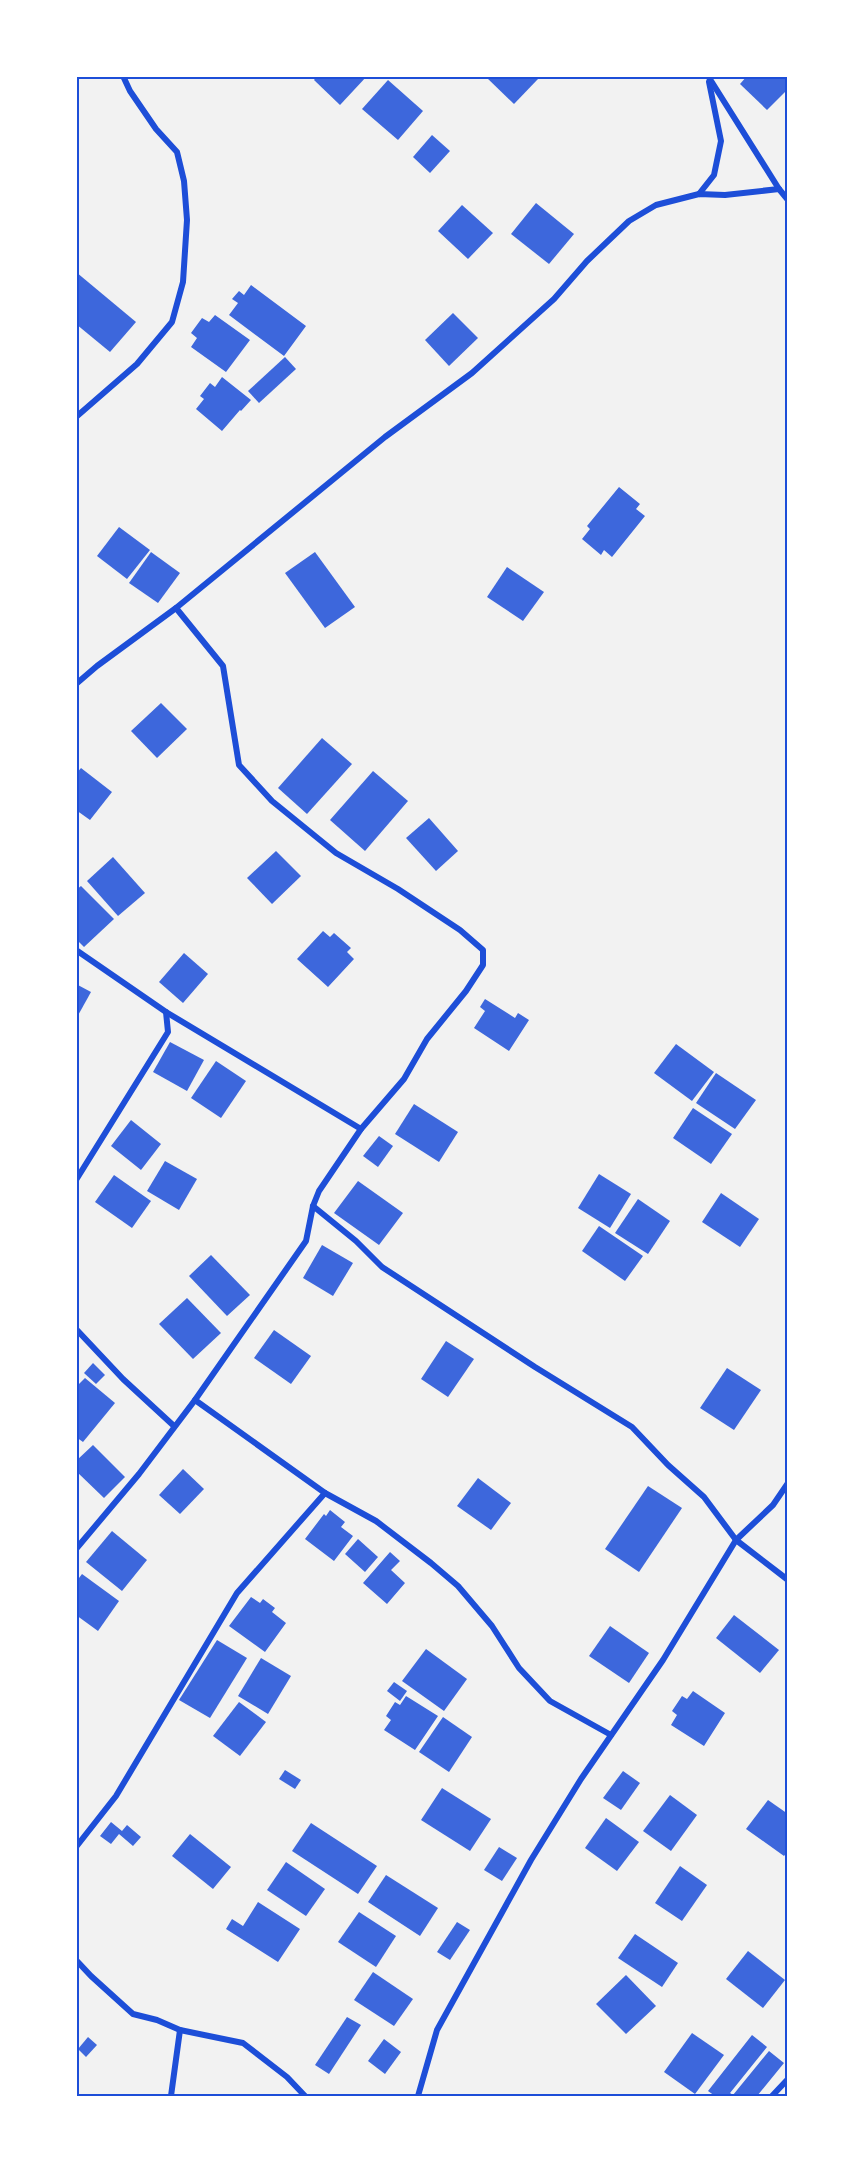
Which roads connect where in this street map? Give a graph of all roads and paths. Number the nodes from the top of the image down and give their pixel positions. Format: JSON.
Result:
{"nodes":[{"id":1,"x":123,"y":76,"type":"edge"},
{"id":2,"x":708,"y":76,"type":"edge"},
{"id":3,"x":779,"y":189,"type":"junction"},
{"id":4,"x":699,"y":194,"type":"junction"},
{"id":5,"x":788,"y":200,"type":"edge"},
{"id":6,"x":76,"y":417,"type":"edge"},
{"id":7,"x":176,"y":609,"type":"junction"},
{"id":8,"x":76,"y":684,"type":"edge"},
{"id":9,"x":76,"y":950,"type":"edge"},
{"id":10,"x":166,"y":1012,"type":"junction"},
{"id":11,"x":361,"y":1129,"type":"junction"},
{"id":12,"x":76,"y":1180,"type":"edge"},
{"id":13,"x":313,"y":1206,"type":"junction"},
{"id":14,"x":76,"y":1329,"type":"edge"},
{"id":15,"x":195,"y":1400,"type":"junction"},
{"id":16,"x":174,"y":1426,"type":"junction"},
{"id":17,"x":788,"y":1483,"type":"edge"},
{"id":18,"x":325,"y":1493,"type":"junction"},
{"id":19,"x":736,"y":1540,"type":"junction"},
{"id":20,"x":76,"y":1549,"type":"edge"},
{"id":21,"x":788,"y":1580,"type":"edge"},
{"id":22,"x":611,"y":1735,"type":"junction"},
{"id":23,"x":76,"y":1847,"type":"edge"},
{"id":24,"x":76,"y":1960,"type":"edge"},
{"id":25,"x":180,"y":2030,"type":"junction"},
{"id":26,"x":788,"y":2079,"type":"edge"},
{"id":27,"x":171,"y":2097,"type":"edge"},
{"id":28,"x":305,"y":2097,"type":"edge"},
{"id":29,"x":418,"y":2097,"type":"edge"},
{"id":30,"x":772,"y":2097,"type":"edge"}],
"edges":[{"from":1,"to":6,"type":"street"},
{"from":2,"to":3,"type":"street"},
{"from":2,"to":4,"type":"street"},
{"from":3,"to":4,"type":"street"},
{"from":3,"to":5,"type":"street"},
{"from":4,"to":7,"type":"street"},
{"from":7,"to":8,"type":"street"},
{"from":7,"to":11,"type":"street"},
{"from":9,"to":10,"type":"street"},
{"from":10,"to":11,"type":"street"},
{"from":10,"to":12,"type":"street"},
{"from":11,"to":13,"type":"street"},
{"from":13,"to":15,"type":"street"},
{"from":13,"to":19,"type":"street"},
{"from":14,"to":16,"type":"street"},
{"from":15,"to":16,"type":"street"},
{"from":15,"to":18,"type":"street"},
{"from":16,"to":20,"type":"street"},
{"from":17,"to":19,"type":"street"},
{"from":18,"to":22,"type":"street"},
{"from":18,"to":23,"type":"street"},
{"from":19,"to":21,"type":"street"},
{"from":19,"to":22,"type":"street"},
{"from":22,"to":29,"type":"street"},
{"from":24,"to":25,"type":"street"},
{"from":25,"to":27,"type":"street"},
{"from":25,"to":28,"type":"street"},
{"from":26,"to":30,"type":"street"}]}
